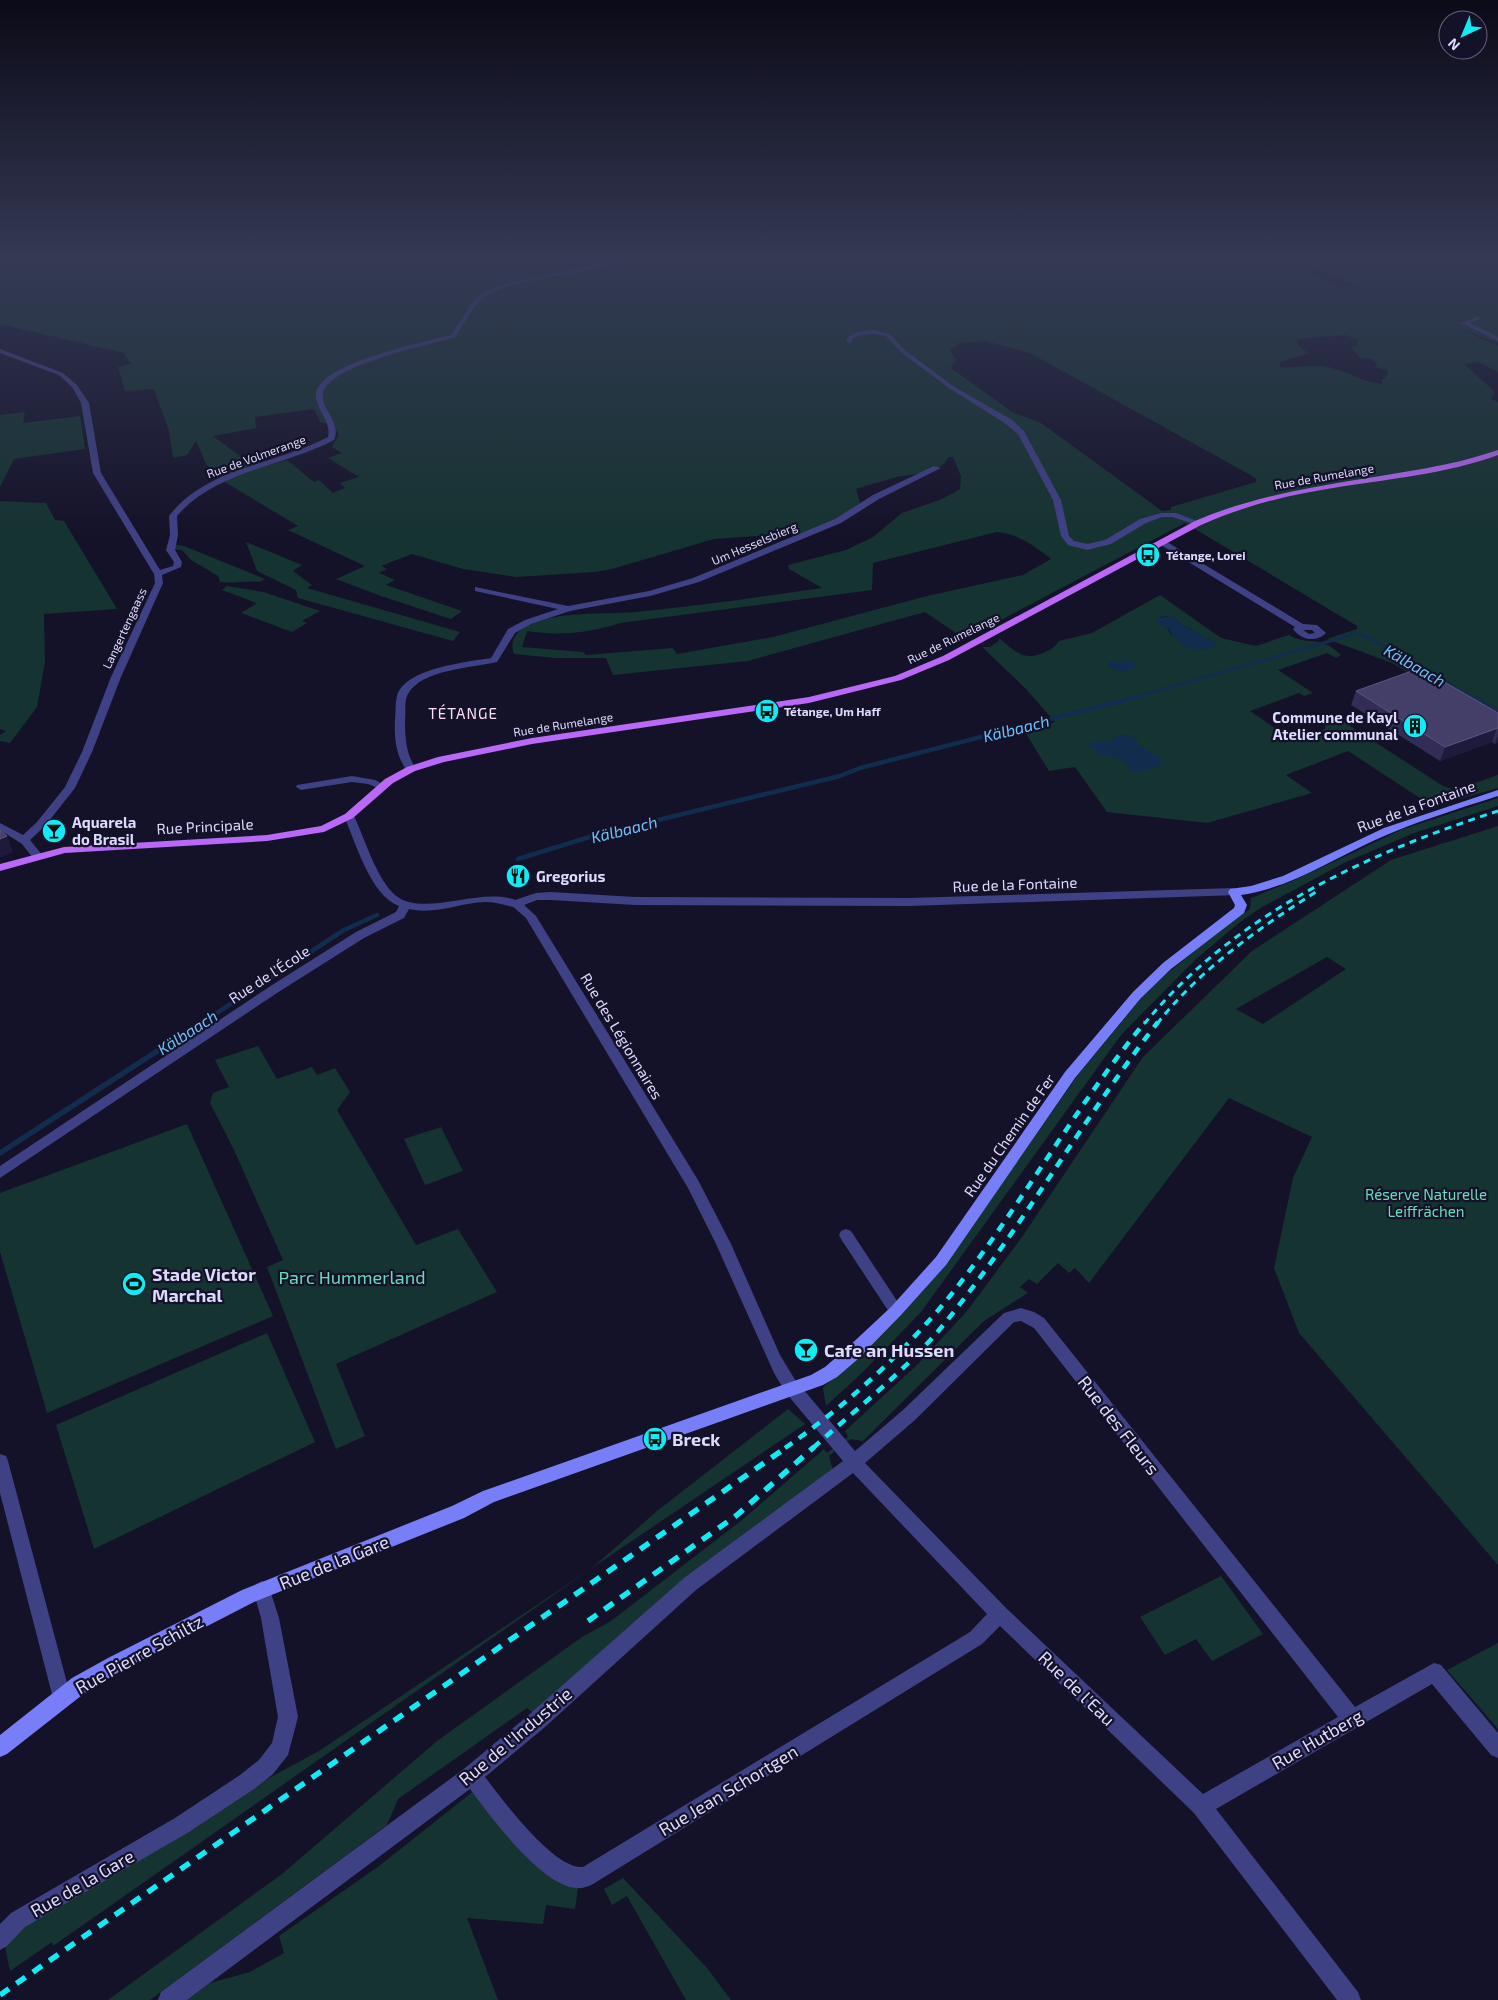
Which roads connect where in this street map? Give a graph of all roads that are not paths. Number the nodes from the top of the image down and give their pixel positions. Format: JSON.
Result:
{"nodes":[{"id":1,"x":405,"y":349,"type":"edge"},
{"id":2,"x":901,"y":349,"type":"edge"},
{"id":3,"x":0,"y":351,"type":"edge"},
{"id":4,"x":1498,"y":452,"type":"edge"},
{"id":5,"x":937,"y":468,"type":"dead end"},
{"id":6,"x":1198,"y":523,"type":"junction"},
{"id":7,"x":1162,"y":542,"type":"junction"},
{"id":8,"x":158,"y":574,"type":"junction"},
{"id":9,"x":478,"y":589,"type":"dead end"},
{"id":10,"x":568,"y":609,"type":"junction"},
{"id":11,"x":1301,"y":626,"type":"dead end"},
{"id":12,"x":411,"y":769,"type":"junction"},
{"id":13,"x":380,"y":786,"type":"junction"},
{"id":14,"x":302,"y":787,"type":"dead end"},
{"id":15,"x":1498,"y":793,"type":"edge"},
{"id":16,"x":349,"y":816,"type":"junction"},
{"id":17,"x":0,"y":826,"type":"edge"},
{"id":18,"x":25,"y":839,"type":"junction"},
{"id":19,"x":37,"y":856,"type":"junction"},
{"id":20,"x":0,"y":868,"type":"edge"},
{"id":21,"x":1234,"y":892,"type":"junction"},
{"id":22,"x":516,"y":904,"type":"junction"},
{"id":23,"x":406,"y":905,"type":"junction"},
{"id":24,"x":0,"y":1172,"type":"edge"},
{"id":25,"x":846,"y":1235,"type":"dead end"},
{"id":26,"x":896,"y":1311,"type":"junction"},
{"id":27,"x":792,"y":1388,"type":"junction"},
{"id":28,"x":0,"y":1461,"type":"edge"},
{"id":29,"x":854,"y":1462,"type":"junction"},
{"id":30,"x":262,"y":1590,"type":"junction"},
{"id":31,"x":1000,"y":1614,"type":"junction"},
{"id":32,"x":62,"y":1698,"type":"junction"},
{"id":33,"x":1352,"y":1719,"type":"junction"},
{"id":34,"x":0,"y":1748,"type":"edge"},
{"id":35,"x":1498,"y":1748,"type":"edge"},
{"id":36,"x":472,"y":1775,"type":"junction"},
{"id":37,"x":1201,"y":1806,"type":"junction"},
{"id":38,"x":0,"y":1939,"type":"edge"},
{"id":39,"x":169,"y":2000,"type":"edge"},
{"id":40,"x":1350,"y":2000,"type":"edge"}],
"edges":[{"from":1,"to":8,"type":"street","name":"Rue de Volmerange"},
{"from":2,"to":6,"type":"street"},
{"from":3,"to":8,"type":"street","name":"Langertengaass"},
{"from":4,"to":6,"type":"main road","name":"Rue de Rumelange"},
{"from":5,"to":10,"type":"street","name":"Um Hesselsbierg"},
{"from":6,"to":7,"type":"main road","name":"Rue de Rumelange"},
{"from":7,"to":11,"type":"street"},
{"from":7,"to":12,"type":"main road","name":"Rue de Rumelange"},
{"from":8,"to":18,"type":"street","name":"Langertengaass"},
{"from":9,"to":10,"type":"street","name":"Um Hesselsbierg"},
{"from":10,"to":12,"type":"street","name":"Um Hesselsbierg"},
{"from":12,"to":13,"type":"main road","name":"Rue de Rumelange"},
{"from":13,"to":14,"type":"street"},
{"from":13,"to":16,"type":"main road","name":"Rue de Rumelange"},
{"from":15,"to":21,"type":"main road","name":"Rue de la Fontaine"},
{"from":16,"to":19,"type":"main road","name":"Rue Principale"},
{"from":16,"to":23,"type":"street"},
{"from":17,"to":18,"type":"street"},
{"from":18,"to":19,"type":"street"},
{"from":19,"to":20,"type":"main road","name":"Rue Principale"},
{"from":21,"to":22,"type":"street","name":"Rue de la Fontaine"},
{"from":21,"to":26,"type":"main road","name":"Rue du Chemin de Fer"},
{"from":22,"to":23,"type":"street"},
{"from":22,"to":27,"type":"street","name":"Rue des Légionnaires"},
{"from":23,"to":24,"type":"street","name":"Rue de l'École"},
{"from":25,"to":26,"type":"street"},
{"from":26,"to":27,"type":"main road","name":"Rue du Chemin de Fer"},
{"from":27,"to":29,"type":"street","name":"Rue de l'Eau"},
{"from":27,"to":30,"type":"main road","name":"Rue de la Gare"},
{"from":28,"to":32,"type":"street"},
{"from":29,"to":31,"type":"street","name":"Rue de l'Eau"},
{"from":29,"to":33,"type":"street","name":"Rue des Fleurs"},
{"from":29,"to":36,"type":"street","name":"Rue de l'Industrie"},
{"from":30,"to":32,"type":"main road","name":"Rue Pierre Schiltz"},
{"from":30,"to":38,"type":"street","name":"Rue de la Gare"},
{"from":31,"to":36,"type":"street","name":"Rue Jean Schortgen"},
{"from":31,"to":37,"type":"street","name":"Rue de l'Eau"},
{"from":32,"to":34,"type":"main road","name":"Rue Pierre Schiltz"},
{"from":33,"to":35,"type":"street","name":"Rue Hutberg"},
{"from":33,"to":37,"type":"street","name":"Rue Hutberg"},
{"from":36,"to":39,"type":"street","name":"Rue de l'Industrie"},
{"from":37,"to":40,"type":"street","name":"Rue de l'Eau"}]}
